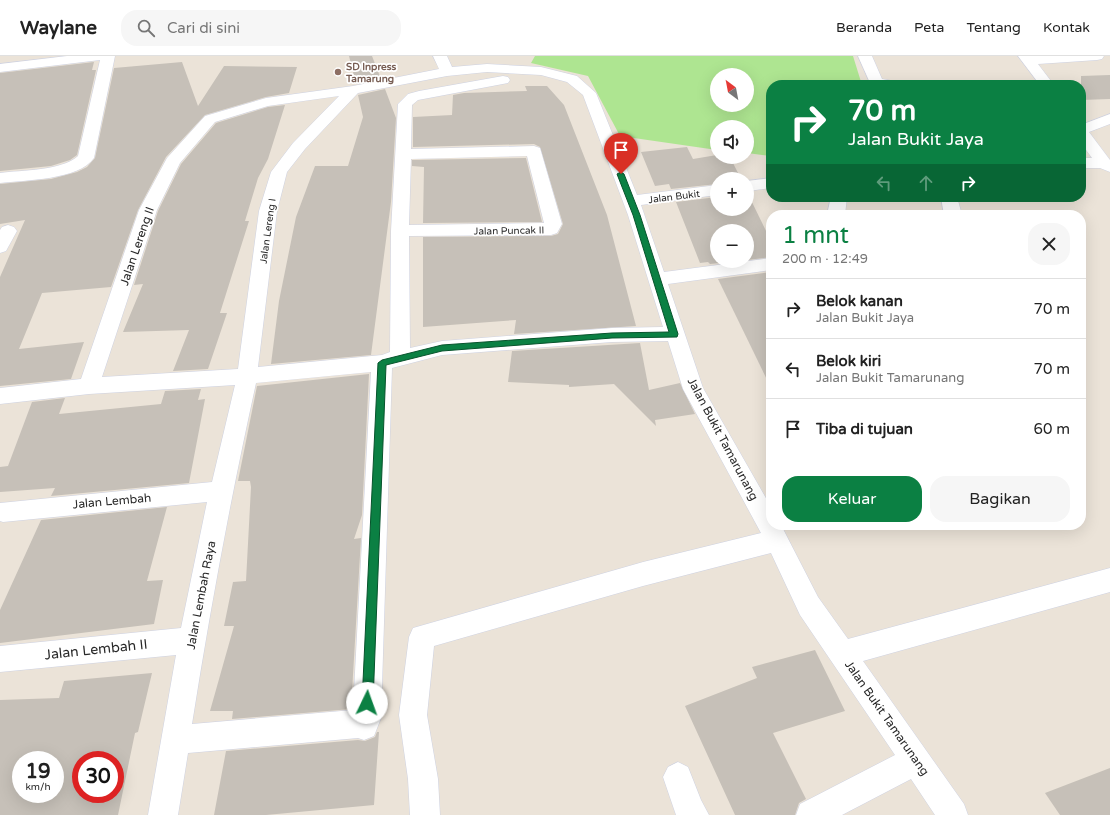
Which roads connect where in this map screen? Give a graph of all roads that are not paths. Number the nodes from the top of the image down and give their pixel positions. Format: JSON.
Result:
{"nodes":[{"id":1,"x":3,"y":56,"type":"edge"},
{"id":2,"x":102,"y":56,"type":"edge"},
{"id":3,"x":108,"y":56,"type":"edge"},
{"id":4,"x":440,"y":56,"type":"edge"},
{"id":5,"x":865,"y":56,"type":"edge"},
{"id":6,"x":1097,"y":56,"type":"edge"},
{"id":7,"x":1027,"y":58,"type":"edge"},
{"id":8,"x":0,"y":62,"type":"edge"},
{"id":9,"x":0,"y":68,"type":"edge"},
{"id":10,"x":448,"y":72,"type":"junction"},
{"id":11,"x":514,"y":78,"type":"dead end"},
{"id":12,"x":876,"y":80,"type":"edge"},
{"id":13,"x":1043,"y":80,"type":"edge"},
{"id":14,"x":353,"y":90,"type":"junction"},
{"id":15,"x":210,"y":119,"type":"joint"},
{"id":16,"x":1110,"y":119,"type":"edge"},
{"id":17,"x":1086,"y":130,"type":"edge"},
{"id":18,"x":1086,"y":138,"type":"edge"},
{"id":19,"x":404,"y":154,"type":"junction"},
{"id":20,"x":1086,"y":163,"type":"edge"},
{"id":21,"x":1107,"y":165,"type":"edge"},
{"id":22,"x":0,"y":178,"type":"edge"},
{"id":23,"x":766,"y":184,"type":"edge"},
{"id":24,"x":754,"y":185,"type":"edge"},
{"id":25,"x":710,"y":191,"type":"edge"},
{"id":26,"x":631,"y":201,"type":"junction"},
{"id":27,"x":8,"y":231,"type":"dead end"},
{"id":28,"x":400,"y":231,"type":"junction"},
{"id":29,"x":0,"y":247,"type":"edge"},
{"id":30,"x":766,"y":265,"type":"edge"},
{"id":31,"x":657,"y":279,"type":"junction"},
{"id":32,"x":674,"y":334,"type":"junction"},
{"id":33,"x":388,"y":362,"type":"junction"},
{"id":34,"x":247,"y":376,"type":"junction"},
{"id":35,"x":89,"y":386,"type":"junction"},
{"id":36,"x":0,"y":396,"type":"edge"},
{"id":37,"x":221,"y":491,"type":"junction"},
{"id":38,"x":2,"y":512,"type":"dead end"},
{"id":39,"x":766,"y":520,"type":"edge"},
{"id":40,"x":771,"y":530,"type":"edge"},
{"id":41,"x":777,"y":540,"type":"junction"},
{"id":42,"x":1110,"y":580,"type":"edge"},
{"id":43,"x":192,"y":640,"type":"junction"},
{"id":44,"x":843,"y":654,"type":"junction"},
{"id":45,"x":0,"y":659,"type":"edge"},
{"id":46,"x":175,"y":740,"type":"junction"},
{"id":47,"x":916,"y":760,"type":"junction"},
{"id":48,"x":678,"y":777,"type":"dead end"},
{"id":49,"x":163,"y":815,"type":"edge"},
{"id":50,"x":425,"y":815,"type":"edge"},
{"id":51,"x":694,"y":815,"type":"edge"},
{"id":52,"x":811,"y":815,"type":"edge"},
{"id":53,"x":953,"y":815,"type":"edge"}],
"edges":[{"from":1,"to":8,"type":"street"},
{"from":2,"to":9,"type":"street"},
{"from":3,"to":22,"type":"street"},
{"from":4,"to":10,"type":"street"},
{"from":5,"to":12,"type":"street"},
{"from":6,"to":7,"type":"street"},
{"from":7,"to":13,"type":"street"},
{"from":10,"to":14,"type":"street","name":"Jalan Bukit Tamarunang"},
{"from":10,"to":26,"type":"street","name":"Jalan Bukit Tamarunang"},
{"from":11,"to":19,"type":"street"},
{"from":14,"to":15,"type":"street","name":"Jalan Bukit Tamarunang"},
{"from":14,"to":34,"type":"street","name":"Jalan Lereng I"},
{"from":15,"to":35,"type":"street","name":"Jalan Lereng II"},
{"from":16,"to":17,"type":"street"},
{"from":18,"to":21,"type":"street"},
{"from":19,"to":28,"type":"street"},
{"from":19,"to":28,"type":"street","name":"Jalan Puncak II"},
{"from":20,"to":21,"type":"street"},
{"from":23,"to":24,"type":"street"},
{"from":25,"to":26,"type":"street","name":"Jalan Bukit"},
{"from":26,"to":31,"type":"street","name":"Jalan Bukit Tamarunang"},
{"from":27,"to":29,"type":"street"},
{"from":28,"to":33,"type":"street"},
{"from":30,"to":31,"type":"street"},
{"from":31,"to":32,"type":"street","name":"Jalan Bukit Tamarunang"},
{"from":32,"to":33,"type":"street"},
{"from":32,"to":39,"type":"street","name":"Jalan Bukit Tamarunang"},
{"from":33,"to":34,"type":"street"},
{"from":33,"to":46,"type":"street"},
{"from":34,"to":35,"type":"street"},
{"from":34,"to":37,"type":"street","name":"Jalan Lembah Raya"},
{"from":35,"to":36,"type":"street"},
{"from":37,"to":38,"type":"street","name":"Jalan Lembah"},
{"from":37,"to":43,"type":"street","name":"Jalan Lembah Raya"},
{"from":40,"to":41,"type":"street","name":"Jalan Bukit Tamarunang"},
{"from":41,"to":44,"type":"street","name":"Jalan Bukit Tamarunang"},
{"from":41,"to":50,"type":"street"},
{"from":42,"to":44,"type":"street"},
{"from":43,"to":45,"type":"street","name":"Jalan Lembah II"},
{"from":43,"to":46,"type":"street","name":"Jalan Lembah Raya"},
{"from":44,"to":47,"type":"street","name":"Jalan Bukit Tamarunang"},
{"from":46,"to":49,"type":"street","name":"Jalan Lembah Raya"},
{"from":47,"to":52,"type":"street"},
{"from":47,"to":53,"type":"street","name":"Jalan Bukit Tamarunang"},
{"from":48,"to":51,"type":"street"}]}
